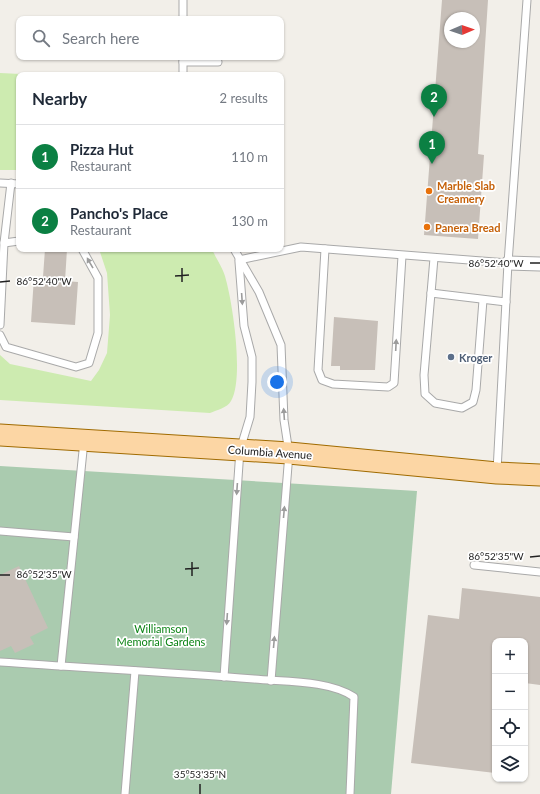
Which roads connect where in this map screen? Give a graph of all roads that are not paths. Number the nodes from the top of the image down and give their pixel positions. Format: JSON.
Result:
{"nodes":[{"id":1,"x":183,"y":0,"type":"edge"},
{"id":2,"x":527,"y":0,"type":"edge"},
{"id":3,"x":183,"y":16,"type":"edge"},
{"id":4,"x":183,"y":60,"type":"edge"},
{"id":5,"x":218,"y":62,"type":"dead end"},
{"id":6,"x":183,"y":72,"type":"edge"},
{"id":7,"x":0,"y":182,"type":"edge"},
{"id":8,"x":11,"y":183,"type":"junction"},
{"id":9,"x":16,"y":184,"type":"edge"},
{"id":10,"x":16,"y":241,"type":"edge"},
{"id":11,"x":4,"y":243,"type":"junction"},
{"id":12,"x":325,"y":249,"type":"junction"},
{"id":13,"x":284,"y":251,"type":"edge"},
{"id":14,"x":84,"y":252,"type":"edge"},
{"id":15,"x":235,"y":252,"type":"edge"},
{"id":16,"x":277,"y":252,"type":"edge"},
{"id":17,"x":402,"y":256,"type":"junction"},
{"id":18,"x":434,"y":258,"type":"junction"},
{"id":19,"x":239,"y":260,"type":"junction"},
{"id":20,"x":508,"y":263,"type":"junction"},
{"id":21,"x":540,"y":264,"type":"edge"},
{"id":22,"x":431,"y":293,"type":"junction"},
{"id":23,"x":483,"y":300,"type":"junction"},
{"id":24,"x":506,"y":302,"type":"junction"},
{"id":25,"x":0,"y":325,"type":"edge"},
{"id":26,"x":0,"y":334,"type":"edge"},
{"id":27,"x":0,"y":435,"type":"edge"},
{"id":28,"x":84,"y":441,"type":"junction"},
{"id":29,"x":240,"y":450,"type":"junction"},
{"id":30,"x":289,"y":453,"type":"junction"},
{"id":31,"x":497,"y":473,"type":"junction"},
{"id":32,"x":540,"y":475,"type":"edge"},
{"id":33,"x":0,"y":531,"type":"edge"},
{"id":34,"x":74,"y":537,"type":"junction"},
{"id":35,"x":474,"y":565,"type":"dead end"},
{"id":36,"x":540,"y":572,"type":"edge"},
{"id":37,"x":0,"y":662,"type":"edge"},
{"id":38,"x":61,"y":666,"type":"junction"},
{"id":39,"x":135,"y":671,"type":"junction"},
{"id":40,"x":224,"y":677,"type":"junction"},
{"id":41,"x":271,"y":681,"type":"junction"},
{"id":42,"x":125,"y":794,"type":"edge"},
{"id":43,"x":350,"y":794,"type":"edge"}],
"edges":[{"from":1,"to":3,"type":"lane"},
{"from":2,"to":20,"type":"lane"},
{"from":4,"to":5,"type":"lane"},
{"from":4,"to":6,"type":"lane"},
{"from":7,"to":8,"type":"lane"},
{"from":8,"to":9,"type":"lane"},
{"from":8,"to":11,"type":"lane"},
{"from":10,"to":11,"type":"lane"},
{"from":11,"to":25,"type":"lane"},
{"from":12,"to":13,"type":"lane"},
{"from":12,"to":17,"type":"lane"},
{"from":12,"to":17,"type":"lane","one_way":true},
{"from":26,"to":14,"type":"lane","one_way":true},
{"from":15,"to":19,"type":"lane"},
{"from":16,"to":19,"type":"lane"},
{"from":17,"to":18,"type":"lane"},
{"from":18,"to":20,"type":"lane"},
{"from":18,"to":22,"type":"lane"},
{"from":19,"to":29,"type":"lane","one_way":true},
{"from":30,"to":19,"type":"lane","one_way":true},
{"from":20,"to":21,"type":"street"},
{"from":20,"to":24,"type":"lane"},
{"from":22,"to":23,"type":"lane"},
{"from":22,"to":23,"type":"lane"},
{"from":23,"to":24,"type":"lane"},
{"from":24,"to":31,"type":"lane"},
{"from":27,"to":28,"type":"main road","name":"Columbia Avenue"},
{"from":28,"to":29,"type":"main road","name":"Columbia Avenue"},
{"from":28,"to":34,"type":"lane"},
{"from":29,"to":30,"type":"main road","name":"Columbia Avenue"},
{"from":29,"to":40,"type":"lane","one_way":true},
{"from":30,"to":31,"type":"main road","name":"Columbia Avenue"},
{"from":41,"to":30,"type":"lane","one_way":true},
{"from":31,"to":32,"type":"main road","name":"Columbia Avenue"},
{"from":33,"to":34,"type":"lane"},
{"from":34,"to":38,"type":"lane"},
{"from":35,"to":36,"type":"lane"},
{"from":37,"to":38,"type":"lane"},
{"from":38,"to":39,"type":"lane"},
{"from":39,"to":40,"type":"lane"},
{"from":39,"to":42,"type":"lane"},
{"from":40,"to":41,"type":"lane"},
{"from":41,"to":43,"type":"lane"}]}
